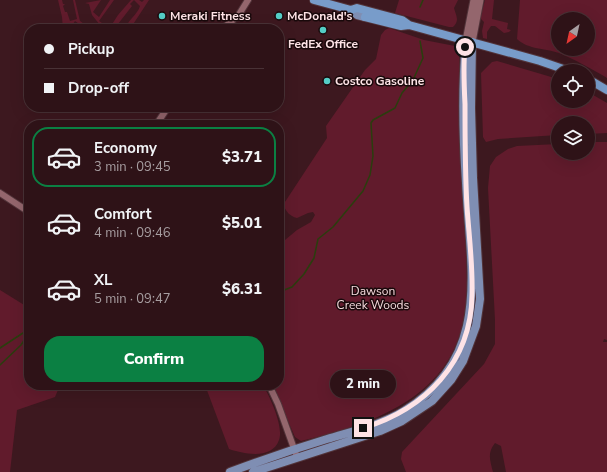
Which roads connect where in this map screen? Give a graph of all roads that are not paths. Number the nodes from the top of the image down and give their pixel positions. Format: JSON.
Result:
{"nodes":[{"id":1,"x":248,"y":0,"type":"edge"},
{"id":2,"x":314,"y":0,"type":"edge"},
{"id":3,"x":474,"y":0,"type":"edge"},
{"id":4,"x":480,"y":0,"type":"edge"},
{"id":5,"x":351,"y":10,"type":"junction"},
{"id":6,"x":365,"y":17,"type":"joint"},
{"id":7,"x":228,"y":24,"type":"edge"},
{"id":8,"x":409,"y":25,"type":"junction"},
{"id":9,"x":469,"y":42,"type":"junction"},
{"id":10,"x":551,"y":65,"type":"edge"},
{"id":11,"x":595,"y":84,"type":"edge"},
{"id":12,"x":607,"y":90,"type":"edge"},
{"id":13,"x":0,"y":193,"type":"edge"},
{"id":14,"x":24,"y":209,"type":"edge"},
{"id":15,"x":271,"y":390,"type":"edge"},
{"id":16,"x":296,"y":453,"type":"junction"},
{"id":17,"x":230,"y":472,"type":"edge"},
{"id":18,"x":253,"y":472,"type":"edge"}],
"edges":[{"from":1,"to":7,"type":"street"},
{"from":2,"to":5,"type":"highway"},
{"from":3,"to":9,"type":"main road"},
{"from":4,"to":9,"type":"main road"},
{"from":5,"to":6,"type":"main road"},
{"from":5,"to":8,"type":"highway"},
{"from":6,"to":8,"type":"highway"},
{"from":8,"to":9,"type":"highway"},
{"from":9,"to":10,"type":"highway"},
{"from":9,"to":16,"type":"main road"},
{"from":11,"to":12,"type":"highway"},
{"from":13,"to":14,"type":"street"},
{"from":15,"to":16,"type":"street"},
{"from":16,"to":17,"type":"main road"},
{"from":16,"to":18,"type":"main road"}]}
